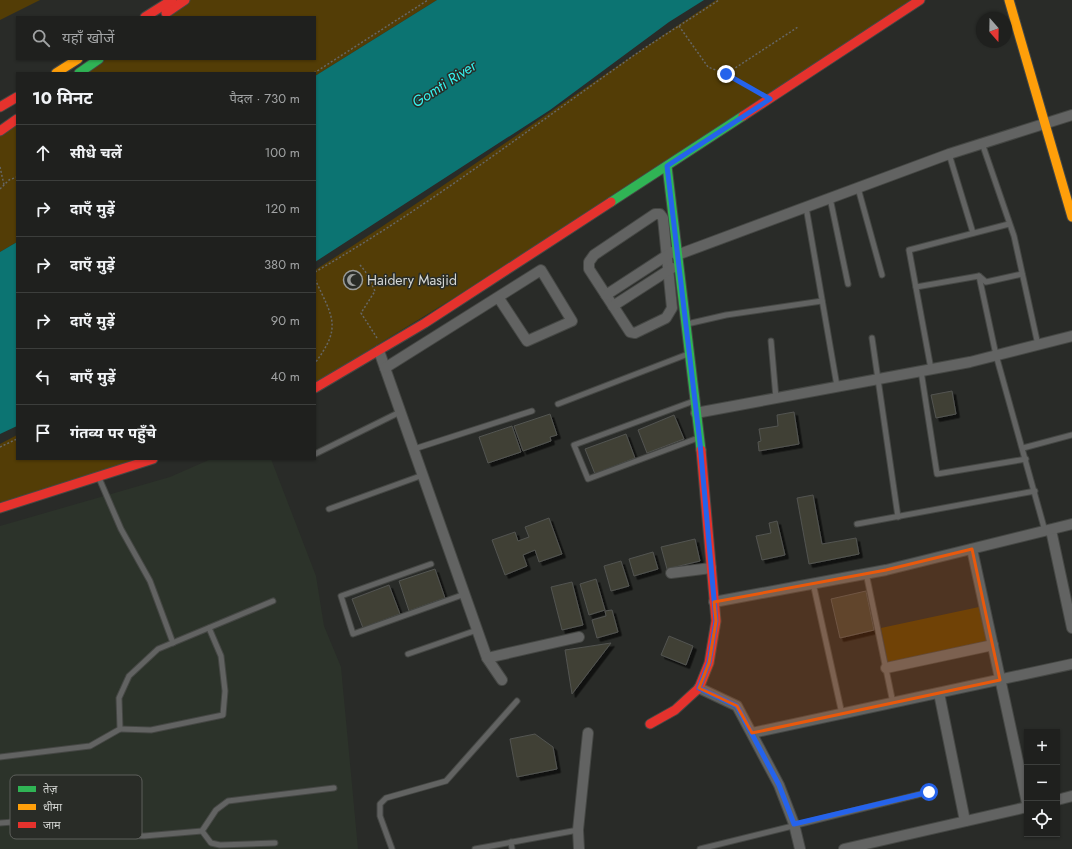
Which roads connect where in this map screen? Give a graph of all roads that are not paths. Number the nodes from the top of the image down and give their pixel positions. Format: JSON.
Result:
{"nodes":[{"id":1,"x":172,"y":0,"type":"edge"},
{"id":2,"x":185,"y":0,"type":"edge"},
{"id":3,"x":920,"y":0,"type":"edge"},
{"id":4,"x":1009,"y":0,"type":"edge"},
{"id":5,"x":147,"y":16,"type":"edge"},
{"id":6,"x":161,"y":16,"type":"edge"},
{"id":7,"x":76,"y":60,"type":"edge"},
{"id":8,"x":97,"y":60,"type":"edge"},
{"id":9,"x":58,"y":72,"type":"edge"},
{"id":10,"x":80,"y":72,"type":"edge"},
{"id":11,"x":16,"y":98,"type":"edge"},
{"id":12,"x":0,"y":107,"type":"edge"},
{"id":13,"x":1072,"y":115,"type":"edge"},
{"id":14,"x":16,"y":120,"type":"edge"},
{"id":15,"x":1045,"y":123,"type":"junction"},
{"id":16,"x":0,"y":131,"type":"edge"},
{"id":17,"x":982,"y":143,"type":"junction"},
{"id":18,"x":949,"y":154,"type":"junction"},
{"id":19,"x":667,"y":166,"type":"junction"},
{"id":20,"x":858,"y":188,"type":"junction"},
{"id":21,"x":830,"y":198,"type":"junction"},
{"id":22,"x":806,"y":207,"type":"junction"},
{"id":23,"x":1072,"y":217,"type":"edge"},
{"id":24,"x":1010,"y":224,"type":"junction"},
{"id":25,"x":973,"y":233,"type":"junction"},
{"id":26,"x":675,"y":256,"type":"junction"},
{"id":27,"x":668,"y":270,"type":"junction"},
{"id":28,"x":1022,"y":274,"type":"junction"},
{"id":29,"x":882,"y":275,"type":"dead end"},
{"id":30,"x":979,"y":276,"type":"junction"},
{"id":31,"x":848,"y":284,"type":"dead end"},
{"id":32,"x":916,"y":287,"type":"junction"},
{"id":33,"x":606,"y":295,"type":"junction"},
{"id":34,"x":498,"y":297,"type":"junction"},
{"id":35,"x":822,"y":301,"type":"junction"},
{"id":36,"x":613,"y":306,"type":"junction"},
{"id":37,"x":686,"y":324,"type":"junction"},
{"id":38,"x":1072,"y":336,"type":"edge"},
{"id":39,"x":872,"y":338,"type":"dead end"},
{"id":40,"x":771,"y":341,"type":"dead end"},
{"id":41,"x":1038,"y":345,"type":"junction"},
{"id":42,"x":382,"y":350,"type":"junction"},
{"id":43,"x":689,"y":354,"type":"junction"},
{"id":44,"x":996,"y":355,"type":"junction"},
{"id":45,"x":385,"y":368,"type":"junction"},
{"id":46,"x":926,"y":370,"type":"junction"},
{"id":47,"x":879,"y":379,"type":"junction"},
{"id":48,"x":838,"y":386,"type":"junction"},
{"id":49,"x":316,"y":387,"type":"edge"},
{"id":50,"x":776,"y":398,"type":"junction"},
{"id":51,"x":695,"y":401,"type":"junction"},
{"id":52,"x":558,"y":404,"type":"dead end"},
{"id":53,"x":532,"y":410,"type":"dead end"},
{"id":54,"x":400,"y":412,"type":"junction"},
{"id":55,"x":696,"y":413,"type":"junction"},
{"id":56,"x":1072,"y":435,"type":"edge"},
{"id":57,"x":699,"y":437,"type":"junction"},
{"id":58,"x":1023,"y":448,"type":"junction"},
{"id":59,"x":414,"y":449,"type":"junction"},
{"id":60,"x":316,"y":454,"type":"edge"},
{"id":61,"x":1026,"y":459,"type":"junction"},
{"id":62,"x":150,"y":460,"type":"edge"},
{"id":63,"x":423,"y":476,"type":"junction"},
{"id":64,"x":99,"y":477,"type":"junction"},
{"id":65,"x":1035,"y":491,"type":"junction"},
{"id":66,"x":0,"y":508,"type":"edge"},
{"id":67,"x":329,"y":509,"type":"dead end"},
{"id":68,"x":898,"y":517,"type":"junction"},
{"id":69,"x":857,"y":524,"type":"dead end"},
{"id":70,"x":1072,"y":524,"type":"edge"},
{"id":71,"x":1048,"y":530,"type":"junction"},
{"id":72,"x":972,"y":549,"type":"junction"},
{"id":73,"x":431,"y":564,"type":"dead end"},
{"id":74,"x":711,"y":568,"type":"junction"},
{"id":75,"x":671,"y":573,"type":"dead end"},
{"id":76,"x":866,"y":573,"type":"junction"},
{"id":77,"x":813,"y":583,"type":"junction"},
{"id":78,"x":464,"y":594,"type":"junction"},
{"id":79,"x":273,"y":601,"type":"dead end"},
{"id":80,"x":714,"y":602,"type":"junction"},
{"id":81,"x":209,"y":628,"type":"junction"},
{"id":82,"x":1072,"y":628,"type":"edge"},
{"id":83,"x":477,"y":630,"type":"junction"},
{"id":84,"x":579,"y":637,"type":"dead end"},
{"id":85,"x":173,"y":643,"type":"junction"},
{"id":86,"x":993,"y":645,"type":"junction"},
{"id":87,"x":408,"y":654,"type":"dead end"},
{"id":88,"x":487,"y":658,"type":"junction"},
{"id":89,"x":1072,"y":664,"type":"edge"},
{"id":90,"x":886,"y":668,"type":"junction"},
{"id":91,"x":502,"y":680,"type":"dead end"},
{"id":92,"x":1000,"y":680,"type":"junction"},
{"id":93,"x":699,"y":688,"type":"junction"},
{"id":94,"x":939,"y":693,"type":"junction"},
{"id":95,"x":517,"y":701,"type":"dead end"},
{"id":96,"x":893,"y":703,"type":"junction"},
{"id":97,"x":842,"y":714,"type":"junction"},
{"id":98,"x":650,"y":724,"type":"dead end"},
{"id":99,"x":120,"y":729,"type":"junction"},
{"id":100,"x":588,"y":733,"type":"dead end"},
{"id":101,"x":752,"y":733,"type":"junction"},
{"id":102,"x":0,"y":757,"type":"edge"},
{"id":103,"x":334,"y":788,"type":"dead end"},
{"id":104,"x":929,"y":792,"type":"dead end"},
{"id":105,"x":1072,"y":796,"type":"edge"},
{"id":106,"x":1060,"y":799,"type":"edge"},
{"id":107,"x":1027,"y":801,"type":"edge"},
{"id":108,"x":1024,"y":808,"type":"edge"},
{"id":109,"x":965,"y":821,"type":"junction"},
{"id":110,"x":10,"y":822,"type":"edge"},
{"id":111,"x":0,"y":823,"type":"edge"},
{"id":112,"x":794,"y":824,"type":"junction"},
{"id":113,"x":202,"y":830,"type":"junction"},
{"id":114,"x":578,"y":830,"type":"junction"},
{"id":115,"x":142,"y":836,"type":"edge"},
{"id":116,"x":511,"y":842,"type":"junction"},
{"id":117,"x":275,"y":843,"type":"dead end"},
{"id":118,"x":392,"y":849,"type":"edge"},
{"id":119,"x":475,"y":849,"type":"edge"},
{"id":120,"x":512,"y":849,"type":"edge"},
{"id":121,"x":579,"y":849,"type":"edge"},
{"id":122,"x":700,"y":849,"type":"edge"},
{"id":123,"x":800,"y":849,"type":"edge"},
{"id":124,"x":844,"y":849,"type":"edge"}],
"edges":[{"from":1,"to":5,"type":"street"},
{"from":2,"to":6,"type":"street"},
{"from":3,"to":19,"type":"street"},
{"from":4,"to":15,"type":"street"},
{"from":7,"to":9,"type":"street"},
{"from":8,"to":10,"type":"street"},
{"from":11,"to":12,"type":"street"},
{"from":13,"to":15,"type":"street"},
{"from":14,"to":16,"type":"street"},
{"from":15,"to":17,"type":"street"},
{"from":15,"to":23,"type":"street"},
{"from":17,"to":18,"type":"street"},
{"from":17,"to":24,"type":"lane"},
{"from":18,"to":20,"type":"street"},
{"from":18,"to":25,"type":"lane"},
{"from":19,"to":26,"type":"street"},
{"from":19,"to":42,"type":"street"},
{"from":20,"to":21,"type":"street"},
{"from":20,"to":29,"type":"lane"},
{"from":21,"to":22,"type":"street"},
{"from":21,"to":31,"type":"lane"},
{"from":22,"to":26,"type":"street"},
{"from":22,"to":35,"type":"lane"},
{"from":24,"to":25,"type":"lane"},
{"from":24,"to":28,"type":"lane"},
{"from":25,"to":32,"type":"lane"},
{"from":26,"to":27,"type":"street"},
{"from":26,"to":33,"type":"street"},
{"from":26,"to":33,"type":"street"},
{"from":26,"to":37,"type":"street"},
{"from":27,"to":36,"type":"street"},
{"from":27,"to":36,"type":"street"},
{"from":28,"to":30,"type":"lane"},
{"from":28,"to":41,"type":"lane"},
{"from":30,"to":32,"type":"lane"},
{"from":30,"to":44,"type":"lane"},
{"from":32,"to":46,"type":"lane"},
{"from":33,"to":36,"type":"street"},
{"from":34,"to":34,"type":"street"},
{"from":34,"to":45,"type":"street"},
{"from":35,"to":37,"type":"lane"},
{"from":35,"to":48,"type":"lane"},
{"from":37,"to":43,"type":"street"},
{"from":38,"to":41,"type":"street"},
{"from":39,"to":47,"type":"lane"},
{"from":40,"to":50,"type":"lane"},
{"from":41,"to":44,"type":"street"},
{"from":42,"to":45,"type":"street"},
{"from":42,"to":49,"type":"street"},
{"from":43,"to":51,"type":"street"},
{"from":43,"to":52,"type":"lane"},
{"from":44,"to":46,"type":"street"},
{"from":44,"to":58,"type":"lane"},
{"from":45,"to":54,"type":"street"},
{"from":46,"to":47,"type":"street"},
{"from":46,"to":61,"type":"lane"},
{"from":47,"to":48,"type":"street"},
{"from":47,"to":68,"type":"lane"},
{"from":48,"to":50,"type":"street"},
{"from":50,"to":55,"type":"street"},
{"from":51,"to":55,"type":"street"},
{"from":51,"to":57,"type":"lane"},
{"from":53,"to":59,"type":"lane"},
{"from":54,"to":59,"type":"street"},
{"from":54,"to":60,"type":"lane"},
{"from":55,"to":57,"type":"street"},
{"from":56,"to":58,"type":"lane"},
{"from":57,"to":74,"type":"street"},
{"from":58,"to":61,"type":"lane"},
{"from":59,"to":63,"type":"street"},
{"from":61,"to":65,"type":"lane"},
{"from":62,"to":64,"type":"street"},
{"from":63,"to":67,"type":"lane"},
{"from":63,"to":78,"type":"street"},
{"from":64,"to":66,"type":"street"},
{"from":64,"to":85,"type":"lane"},
{"from":65,"to":68,"type":"lane"},
{"from":65,"to":71,"type":"lane"},
{"from":68,"to":69,"type":"lane"},
{"from":70,"to":71,"type":"street"},
{"from":71,"to":72,"type":"street"},
{"from":71,"to":82,"type":"street"},
{"from":72,"to":76,"type":"street"},
{"from":72,"to":86,"type":"street"},
{"from":73,"to":78,"type":"lane"},
{"from":74,"to":75,"type":"street"},
{"from":74,"to":80,"type":"street"},
{"from":76,"to":77,"type":"street"},
{"from":76,"to":90,"type":"lane"},
{"from":77,"to":80,"type":"street"},
{"from":77,"to":97,"type":"lane"},
{"from":78,"to":83,"type":"street"},
{"from":79,"to":81,"type":"lane"},
{"from":80,"to":93,"type":"street"},
{"from":81,"to":85,"type":"lane"},
{"from":81,"to":99,"type":"lane"},
{"from":83,"to":87,"type":"lane"},
{"from":83,"to":88,"type":"street"},
{"from":84,"to":88,"type":"street"},
{"from":85,"to":99,"type":"lane"},
{"from":86,"to":90,"type":"street"},
{"from":86,"to":92,"type":"street"},
{"from":88,"to":91,"type":"street"},
{"from":89,"to":92,"type":"street"},
{"from":90,"to":96,"type":"lane"},
{"from":92,"to":94,"type":"street"},
{"from":92,"to":107,"type":"street"},
{"from":93,"to":98,"type":"street"},
{"from":93,"to":101,"type":"street"},
{"from":94,"to":96,"type":"street"},
{"from":94,"to":109,"type":"street"},
{"from":95,"to":118,"type":"lane"},
{"from":96,"to":97,"type":"street"},
{"from":97,"to":101,"type":"street"},
{"from":99,"to":102,"type":"lane"},
{"from":100,"to":114,"type":"street"},
{"from":101,"to":112,"type":"street"},
{"from":103,"to":113,"type":"lane"},
{"from":104,"to":112,"type":"lane"},
{"from":105,"to":106,"type":"street"},
{"from":108,"to":109,"type":"street"},
{"from":109,"to":124,"type":"street"},
{"from":110,"to":111,"type":"lane"},
{"from":112,"to":122,"type":"lane"},
{"from":112,"to":123,"type":"street"},
{"from":113,"to":115,"type":"lane"},
{"from":113,"to":117,"type":"lane"},
{"from":114,"to":116,"type":"lane"},
{"from":114,"to":121,"type":"street"},
{"from":116,"to":119,"type":"lane"},
{"from":116,"to":120,"type":"lane"}]}
